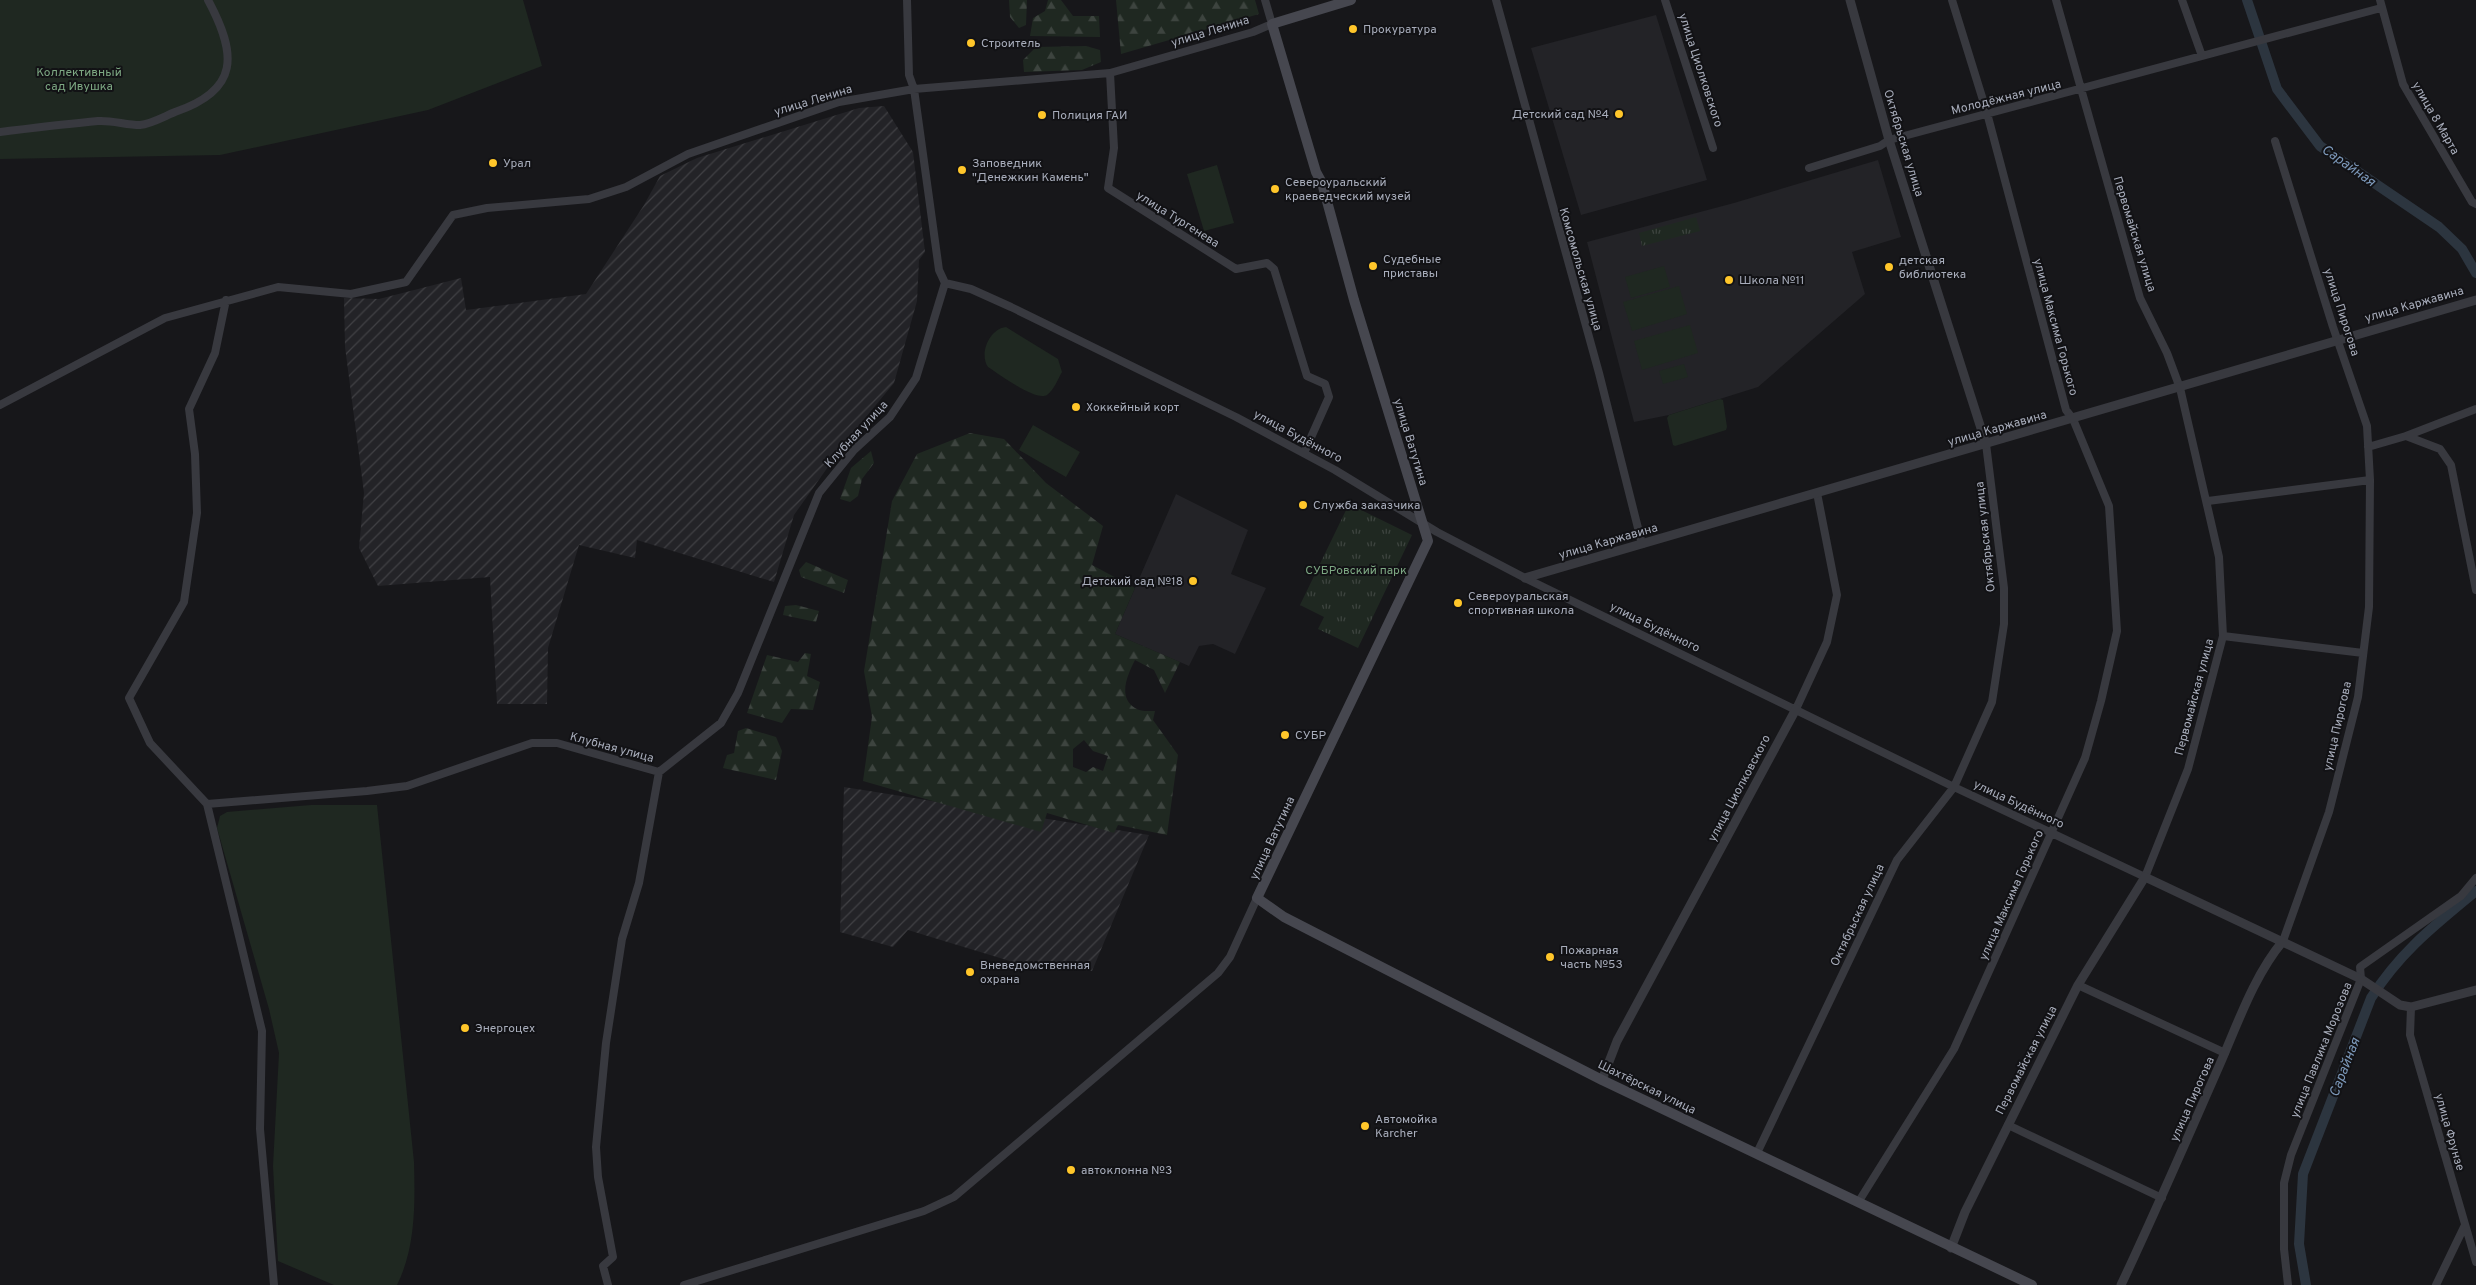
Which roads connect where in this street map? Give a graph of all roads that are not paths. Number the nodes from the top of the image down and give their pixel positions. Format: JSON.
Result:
{"nodes":[{"id":1,"x":208,"y":0,"type":"edge"},
{"id":2,"x":908,"y":0,"type":"edge"},
{"id":3,"x":1265,"y":0,"type":"edge"},
{"id":4,"x":1351,"y":0,"type":"edge"},
{"id":5,"x":1496,"y":0,"type":"edge"},
{"id":6,"x":1665,"y":0,"type":"edge"},
{"id":7,"x":1850,"y":0,"type":"edge"},
{"id":8,"x":1952,"y":0,"type":"edge"},
{"id":9,"x":2056,"y":0,"type":"edge"},
{"id":10,"x":2182,"y":0,"type":"edge"},
{"id":11,"x":2380,"y":4,"type":"edge"},
{"id":12,"x":1272,"y":24,"type":"junction"},
{"id":13,"x":2206,"y":54,"type":"junction"},
{"id":14,"x":1110,"y":73,"type":"junction"},
{"id":15,"x":914,"y":88,"type":"junction"},
{"id":16,"x":2080,"y":90,"type":"junction"},
{"id":17,"x":1987,"y":113,"type":"junction"},
{"id":18,"x":0,"y":132,"type":"edge"},
{"id":19,"x":1889,"y":140,"type":"junction"},
{"id":20,"x":2275,"y":141,"type":"dead end"},
{"id":21,"x":1713,"y":148,"type":"dead end"},
{"id":22,"x":1809,"y":168,"type":"dead end"},
{"id":23,"x":2476,"y":204,"type":"edge"},
{"id":24,"x":946,"y":283,"type":"junction"},
{"id":25,"x":226,"y":300,"type":"junction"},
{"id":26,"x":2476,"y":300,"type":"edge"},
{"id":27,"x":2338,"y":340,"type":"junction"},
{"id":28,"x":2180,"y":388,"type":"junction"},
{"id":29,"x":0,"y":405,"type":"edge"},
{"id":30,"x":2476,"y":409,"type":"edge"},
{"id":31,"x":2073,"y":419,"type":"junction"},
{"id":32,"x":2406,"y":436,"type":"junction"},
{"id":33,"x":1986,"y":444,"type":"junction"},
{"id":34,"x":2368,"y":447,"type":"junction"},
{"id":35,"x":1304,"y":453,"type":"junction"},
{"id":36,"x":2370,"y":480,"type":"junction"},
{"id":37,"x":1817,"y":493,"type":"junction"},
{"id":38,"x":2208,"y":501,"type":"junction"},
{"id":39,"x":1422,"y":521,"type":"junction"},
{"id":40,"x":1642,"y":544,"type":"junction"},
{"id":41,"x":1525,"y":578,"type":"junction"},
{"id":42,"x":2476,"y":590,"type":"edge"},
{"id":43,"x":2223,"y":636,"type":"junction"},
{"id":44,"x":2363,"y":652,"type":"junction"},
{"id":45,"x":1796,"y":709,"type":"junction"},
{"id":46,"x":659,"y":772,"type":"junction"},
{"id":47,"x":1954,"y":787,"type":"junction"},
{"id":48,"x":207,"y":804,"type":"junction"},
{"id":49,"x":2052,"y":833,"type":"junction"},
{"id":50,"x":2145,"y":877,"type":"junction"},
{"id":51,"x":2476,"y":878,"type":"edge"},
{"id":52,"x":1257,"y":898,"type":"junction"},
{"id":53,"x":2283,"y":941,"type":"junction"},
{"id":54,"x":2361,"y":979,"type":"junction"},
{"id":55,"x":2078,"y":985,"type":"junction"},
{"id":56,"x":2476,"y":990,"type":"edge"},
{"id":57,"x":2411,"y":1007,"type":"junction"},
{"id":58,"x":2225,"y":1053,"type":"junction"},
{"id":59,"x":1602,"y":1080,"type":"junction"},
{"id":60,"x":2008,"y":1125,"type":"junction"},
{"id":61,"x":1757,"y":1153,"type":"junction"},
{"id":62,"x":2162,"y":1198,"type":"junction"},
{"id":63,"x":1859,"y":1201,"type":"junction"},
{"id":64,"x":2465,"y":1225,"type":"junction"},
{"id":65,"x":1951,"y":1248,"type":"junction"},
{"id":66,"x":2476,"y":1262,"type":"edge"},
{"id":67,"x":275,"y":1284,"type":"edge"},
{"id":68,"x":608,"y":1285,"type":"edge"},
{"id":69,"x":684,"y":1285,"type":"edge"},
{"id":70,"x":2030,"y":1285,"type":"edge"},
{"id":71,"x":2121,"y":1285,"type":"edge"},
{"id":72,"x":2288,"y":1285,"type":"edge"},
{"id":73,"x":2436,"y":1285,"type":"edge"}],
"edges":[{"from":1,"to":18,"type":"street"},
{"from":2,"to":15,"type":"street"},
{"from":3,"to":12,"type":"street","name":"улица Ватутина"},
{"from":4,"to":12,"type":"main road","name":"улица Ленина"},
{"from":5,"to":40,"type":"street","name":"Комсомольская улица"},
{"from":6,"to":21,"type":"street","name":"улица Циолковского"},
{"from":7,"to":19,"type":"street","name":"Октябрьская улица"},
{"from":8,"to":17,"type":"street","name":"улица Максима Горького"},
{"from":9,"to":16,"type":"street","name":"Первомайская улица"},
{"from":10,"to":13,"type":"street"},
{"from":11,"to":13,"type":"street","name":"Молодёжная улица"},
{"from":11,"to":23,"type":"street","name":"улица 8 Марта"},
{"from":12,"to":14,"type":"street","name":"улица Ленина"},
{"from":12,"to":39,"type":"main road","name":"улица Ватутина"},
{"from":13,"to":16,"type":"street","name":"Молодёжная улица"},
{"from":14,"to":15,"type":"street","name":"улица Ленина"},
{"from":14,"to":35,"type":"street","name":"улица Тургенева"},
{"from":15,"to":24,"type":"street"},
{"from":15,"to":25,"type":"street","name":"улица Ленина"},
{"from":16,"to":17,"type":"street","name":"Молодёжная улица"},
{"from":16,"to":28,"type":"street","name":"Первомайская улица"},
{"from":17,"to":19,"type":"street","name":"Молодёжная улица"},
{"from":17,"to":31,"type":"street","name":"улица Максима Горького"},
{"from":19,"to":22,"type":"street","name":"Молодёжная улица"},
{"from":19,"to":33,"type":"street","name":"Октябрьская улица"},
{"from":20,"to":27,"type":"street","name":"улица Пирогова"},
{"from":24,"to":35,"type":"street","name":"улица Будённого"},
{"from":24,"to":46,"type":"street","name":"Клубная улица"},
{"from":25,"to":29,"type":"street","name":"улица Ленина"},
{"from":25,"to":48,"type":"street"},
{"from":26,"to":27,"type":"street","name":"улица Каржавина"},
{"from":27,"to":28,"type":"street","name":"улица Каржавина"},
{"from":27,"to":34,"type":"street","name":"улица Пирогова"},
{"from":28,"to":31,"type":"street","name":"улица Каржавина"},
{"from":28,"to":38,"type":"street","name":"Первомайская улица"},
{"from":30,"to":32,"type":"street"},
{"from":31,"to":33,"type":"street","name":"улица Каржавина"},
{"from":31,"to":49,"type":"street","name":"улица Максима Горького"},
{"from":32,"to":34,"type":"street"},
{"from":32,"to":42,"type":"street"},
{"from":33,"to":37,"type":"street","name":"улица Каржавина"},
{"from":33,"to":47,"type":"street","name":"Октябрьская улица"},
{"from":34,"to":36,"type":"street","name":"улица Пирогова"},
{"from":35,"to":39,"type":"street","name":"улица Будённого"},
{"from":36,"to":38,"type":"street"},
{"from":36,"to":44,"type":"street","name":"улица Пирогова"},
{"from":37,"to":40,"type":"street","name":"улица Каржавина"},
{"from":37,"to":45,"type":"street","name":"улица Циолковского"},
{"from":38,"to":43,"type":"street","name":"Первомайская улица"},
{"from":39,"to":41,"type":"street","name":"улица Будённого"},
{"from":39,"to":52,"type":"main road","name":"улица Ватутина"},
{"from":40,"to":41,"type":"street","name":"улица Каржавина"},
{"from":41,"to":45,"type":"street","name":"улица Будённого"},
{"from":43,"to":44,"type":"street"},
{"from":43,"to":50,"type":"street","name":"Первомайская улица"},
{"from":44,"to":53,"type":"street","name":"улица Пирогова"},
{"from":45,"to":47,"type":"street","name":"улица Будённого"},
{"from":45,"to":59,"type":"street","name":"улица Циолковского"},
{"from":46,"to":48,"type":"street","name":"Клубная улица"},
{"from":46,"to":68,"type":"street"},
{"from":47,"to":49,"type":"street","name":"улица Будённого"},
{"from":47,"to":61,"type":"street","name":"Октябрьская улица"},
{"from":48,"to":67,"type":"street"},
{"from":49,"to":50,"type":"street","name":"улица Будённого"},
{"from":49,"to":63,"type":"street","name":"улица Максима Горького"},
{"from":50,"to":53,"type":"street","name":"улица Будённого"},
{"from":50,"to":55,"type":"street","name":"Первомайская улица"},
{"from":51,"to":54,"type":"street","name":"улица Павлика Морозова"},
{"from":52,"to":59,"type":"main road","name":"Шахтёрская улица"},
{"from":52,"to":69,"type":"street"},
{"from":53,"to":54,"type":"street","name":"улица Будённого"},
{"from":53,"to":58,"type":"street","name":"улица Пирогова"},
{"from":54,"to":57,"type":"street","name":"улица Будённого"},
{"from":54,"to":72,"type":"street","name":"улица Павлика Морозова"},
{"from":55,"to":58,"type":"street"},
{"from":55,"to":60,"type":"street","name":"Первомайская улица"},
{"from":56,"to":57,"type":"street"},
{"from":57,"to":64,"type":"street","name":"улица Фрунзе"},
{"from":58,"to":62,"type":"street","name":"улица Пирогова"},
{"from":59,"to":61,"type":"main road","name":"Шахтёрская улица"},
{"from":60,"to":62,"type":"street"},
{"from":60,"to":65,"type":"street","name":"Первомайская улица"},
{"from":61,"to":63,"type":"main road","name":"Шахтёрская улица"},
{"from":62,"to":71,"type":"street","name":"улица Пирогова"},
{"from":63,"to":65,"type":"main road","name":"Шахтёрская улица"},
{"from":64,"to":66,"type":"street","name":"улица Фрунзе"},
{"from":64,"to":73,"type":"street"},
{"from":65,"to":70,"type":"main road","name":"Шахтёрская улица"}]}
